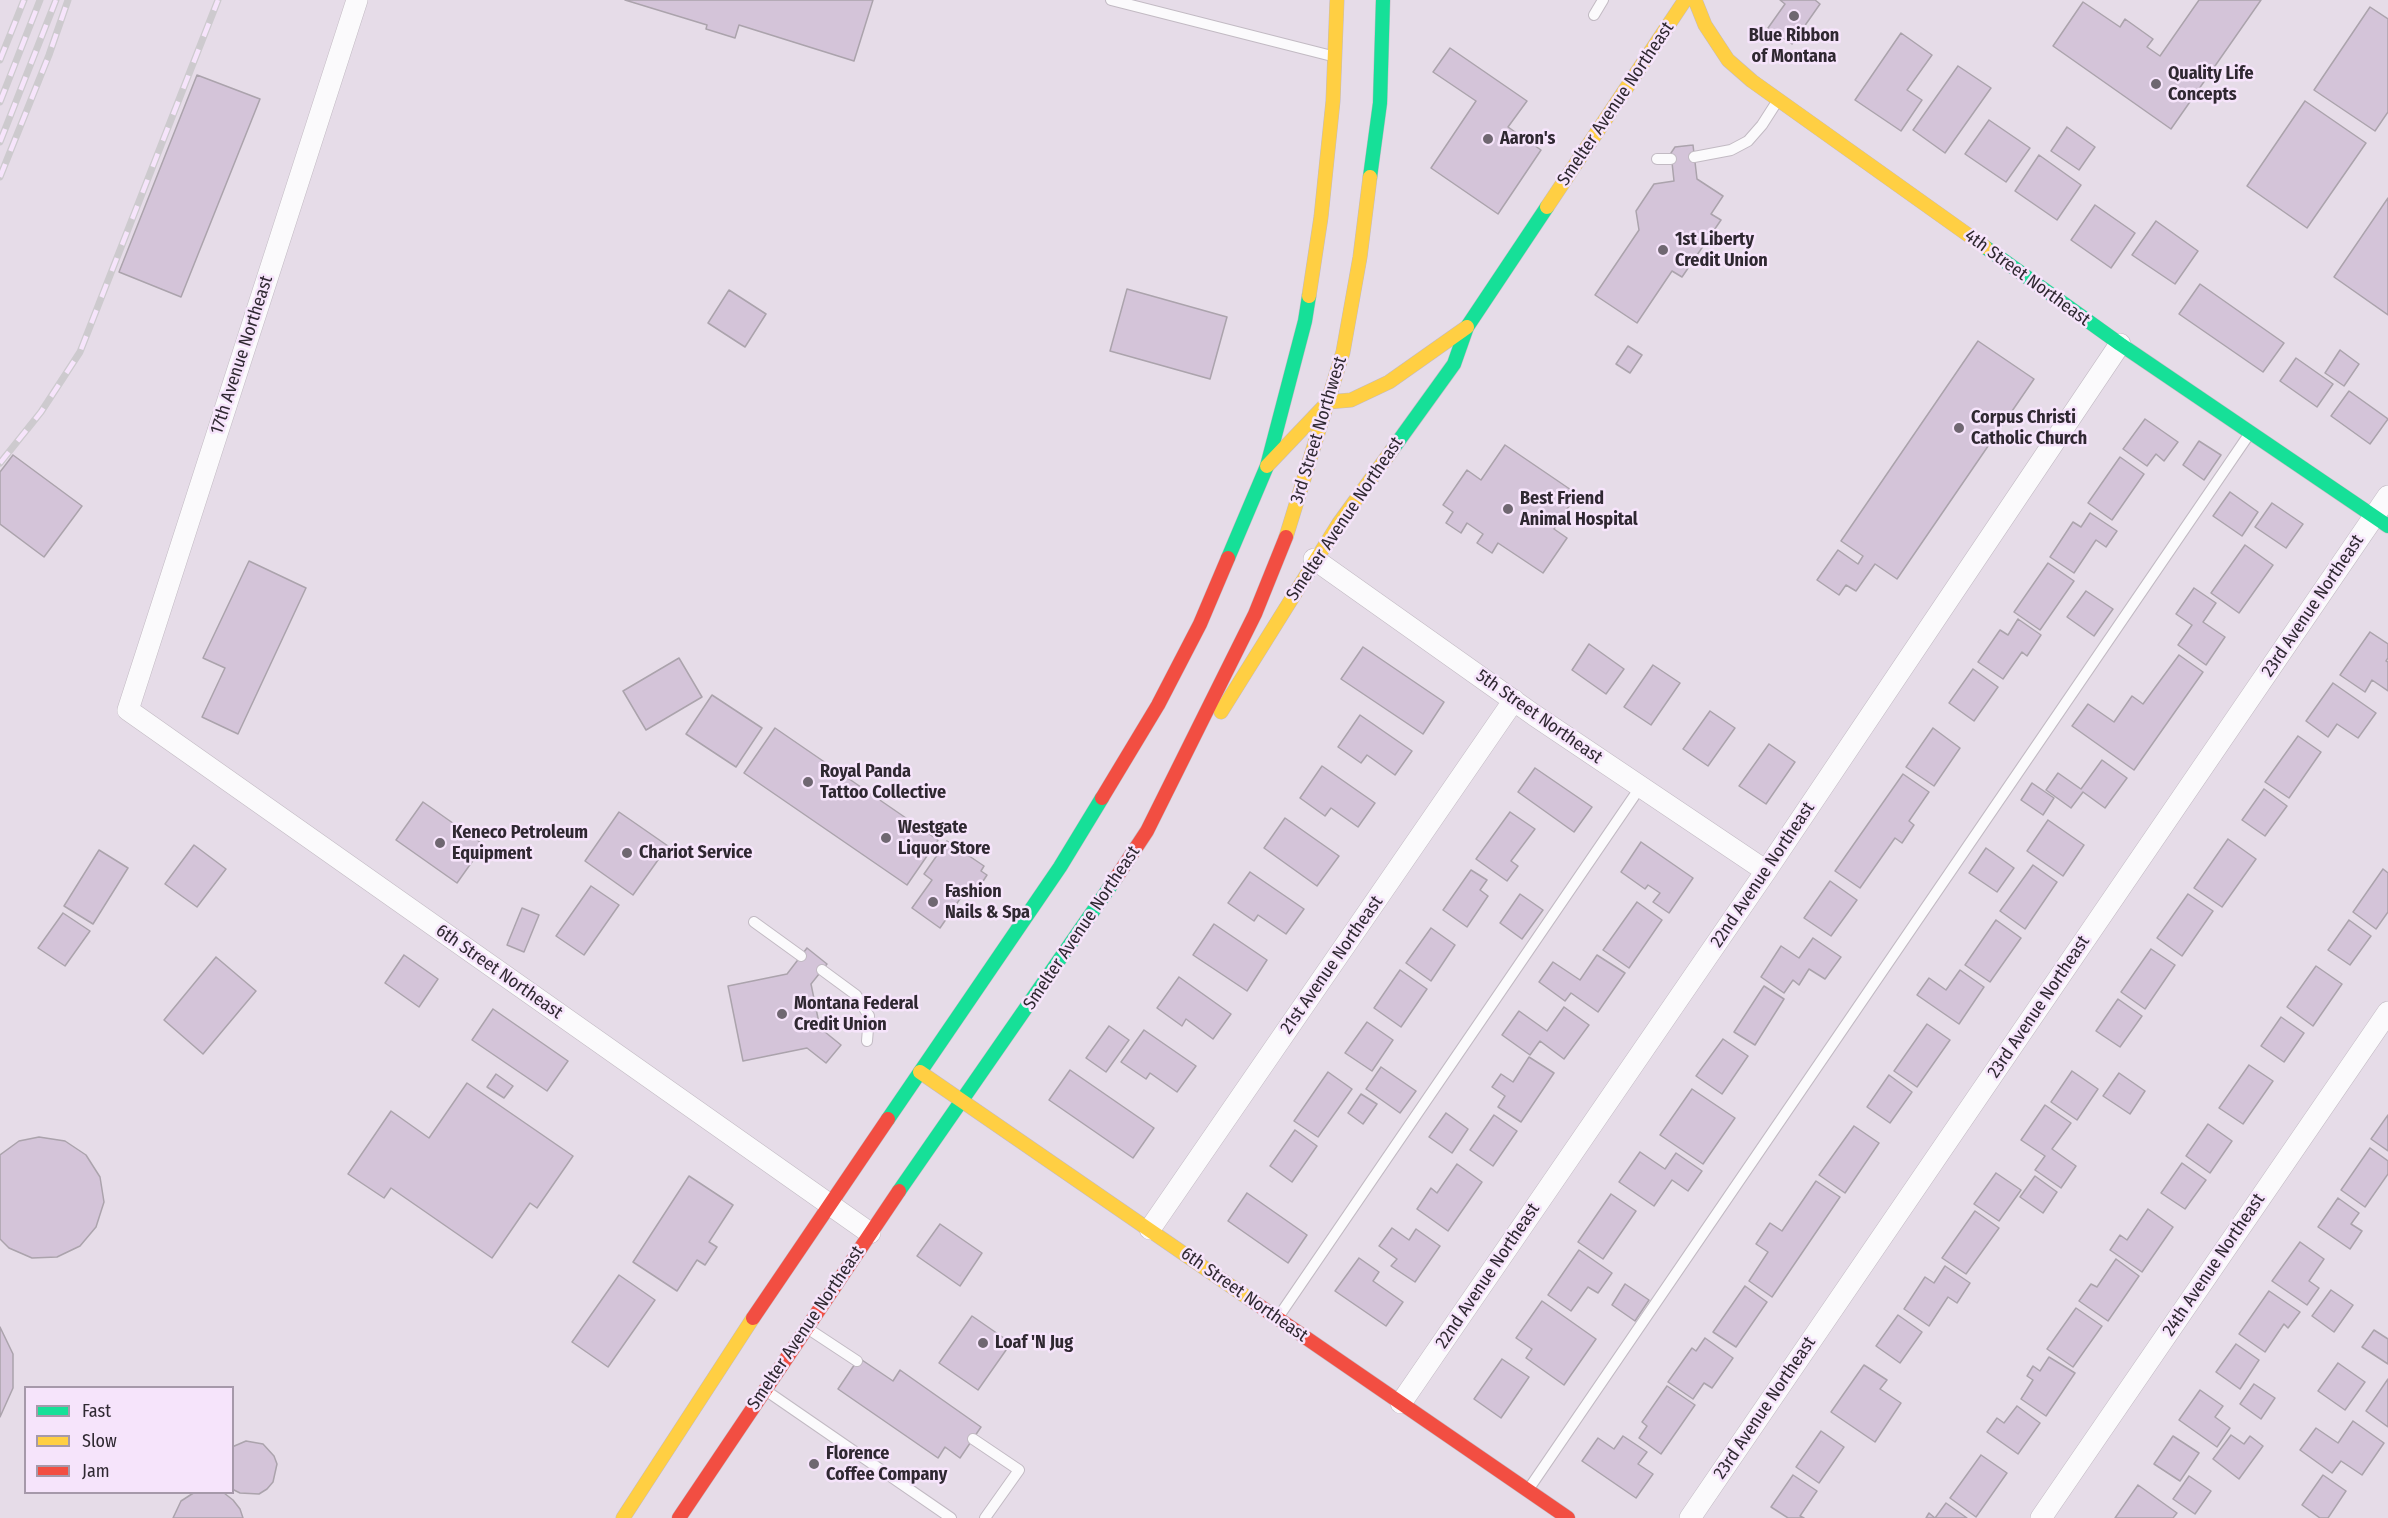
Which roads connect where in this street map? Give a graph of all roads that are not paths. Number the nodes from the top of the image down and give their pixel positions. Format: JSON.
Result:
{"nodes":[{"id":1,"x":357,"y":0,"type":"edge"},
{"id":2,"x":1111,"y":0,"type":"edge"},
{"id":3,"x":1337,"y":0,"type":"edge"},
{"id":4,"x":1383,"y":0,"type":"edge"},
{"id":5,"x":1603,"y":0,"type":"edge"},
{"id":6,"x":1685,"y":0,"type":"edge"},
{"id":7,"x":1695,"y":0,"type":"edge"},
{"id":8,"x":1594,"y":15,"type":"dead end"},
{"id":9,"x":1335,"y":57,"type":"junction"},
{"id":10,"x":1778,"y":100,"type":"junction"},
{"id":11,"x":1694,"y":157,"type":"dead end"},
{"id":12,"x":1657,"y":159,"type":"dead end"},
{"id":13,"x":1671,"y":159,"type":"dead end"},
{"id":14,"x":1467,"y":327,"type":"junction"},
{"id":15,"x":2120,"y":344,"type":"junction"},
{"id":16,"x":1328,"y":402,"type":"junction"},
{"id":17,"x":2250,"y":433,"type":"junction"},
{"id":18,"x":1267,"y":466,"type":"junction"},
{"id":19,"x":2388,"y":496,"type":"edge"},
{"id":20,"x":2381,"y":521,"type":"edge"},
{"id":21,"x":1314,"y":559,"type":"junction"},
{"id":22,"x":1515,"y":700,"type":"junction"},
{"id":23,"x":128,"y":711,"type":"joint"},
{"id":24,"x":1641,"y":786,"type":"junction"},
{"id":25,"x":1147,"y":831,"type":"junction"},
{"id":26,"x":1766,"y":871,"type":"junction"},
{"id":27,"x":754,"y":922,"type":"dead end"},
{"id":28,"x":801,"y":956,"type":"dead end"},
{"id":29,"x":822,"y":970,"type":"dead end"},
{"id":30,"x":2388,"y":1012,"type":"edge"},
{"id":31,"x":867,"y":1041,"type":"dead end"},
{"id":32,"x":920,"y":1072,"type":"junction"},
{"id":33,"x":963,"y":1101,"type":"junction"},
{"id":34,"x":829,"y":1204,"type":"junction"},
{"id":35,"x":1150,"y":1229,"type":"junction"},
{"id":36,"x":870,"y":1233,"type":"junction"},
{"id":37,"x":1278,"y":1318,"type":"junction"},
{"id":38,"x":807,"y":1328,"type":"junction"},
{"id":39,"x":857,"y":1361,"type":"dead end"},
{"id":40,"x":765,"y":1390,"type":"junction"},
{"id":41,"x":1401,"y":1403,"type":"junction"},
{"id":42,"x":973,"y":1439,"type":"dead end"},
{"id":43,"x":1528,"y":1490,"type":"junction"},
{"id":44,"x":629,"y":1513,"type":"edge"},
{"id":45,"x":678,"y":1518,"type":"edge"},
{"id":46,"x":951,"y":1518,"type":"edge"},
{"id":47,"x":985,"y":1518,"type":"edge"},
{"id":48,"x":1568,"y":1518,"type":"edge"},
{"id":49,"x":1690,"y":1518,"type":"edge"},
{"id":50,"x":2041,"y":1518,"type":"edge"}],
"edges":[{"from":1,"to":23,"type":"street","name":"17th Avenue Northeast"},
{"from":2,"to":9,"type":"lane"},
{"from":3,"to":9,"type":"main road"},
{"from":4,"to":16,"type":"main road","name":"3rd Street Northwest"},
{"from":5,"to":8,"type":"lane"},
{"from":6,"to":14,"type":"main road","name":"Smelter Avenue Northeast"},
{"from":7,"to":10,"type":"main road","name":"4th Street Northeast"},
{"from":9,"to":18,"type":"main road"},
{"from":10,"to":11,"type":"lane"},
{"from":10,"to":15,"type":"main road","name":"4th Street Northeast"},
{"from":12,"to":13,"type":"lane"},
{"from":14,"to":16,"type":"main road","name":"Smelter Avenue Northeast"},
{"from":14,"to":21,"type":"main road","name":"Smelter Avenue Northeast"},
{"from":15,"to":17,"type":"main road","name":"4th Street Northeast"},
{"from":15,"to":26,"type":"street","name":"22nd Avenue Northeast"},
{"from":16,"to":18,"type":"main road"},
{"from":16,"to":25,"type":"main road","name":"3rd Street Northwest"},
{"from":17,"to":20,"type":"main road","name":"4th Street Northeast"},
{"from":17,"to":43,"type":"lane"},
{"from":18,"to":32,"type":"main road"},
{"from":19,"to":20,"type":"street","name":"23rd Avenue Northeast"},
{"from":20,"to":49,"type":"street","name":"23rd Avenue Northeast"},
{"from":21,"to":22,"type":"street","name":"5th Street Northeast"},
{"from":21,"to":25,"type":"main road","name":"Smelter Avenue Northeast"},
{"from":22,"to":24,"type":"street","name":"5th Street Northeast"},
{"from":22,"to":35,"type":"street","name":"21st Avenue Northeast"},
{"from":23,"to":34,"type":"street","name":"6th Street Northeast"},
{"from":24,"to":26,"type":"street","name":"5th Street Northeast"},
{"from":24,"to":37,"type":"lane"},
{"from":25,"to":33,"type":"main road","name":"Smelter Avenue Northeast"},
{"from":26,"to":41,"type":"street","name":"22nd Avenue Northeast"},
{"from":27,"to":28,"type":"lane"},
{"from":29,"to":31,"type":"lane"},
{"from":30,"to":50,"type":"street","name":"24th Avenue Northeast"},
{"from":32,"to":33,"type":"main road","name":"6th Street Northeast"},
{"from":32,"to":34,"type":"main road"},
{"from":33,"to":35,"type":"main road","name":"6th Street Northeast"},
{"from":33,"to":36,"type":"main road","name":"Smelter Avenue Northeast"},
{"from":34,"to":36,"type":"street","name":"6th Street Northeast"},
{"from":34,"to":44,"type":"main road"},
{"from":35,"to":37,"type":"main road","name":"6th Street Northeast"},
{"from":36,"to":38,"type":"main road","name":"Smelter Avenue Northeast"},
{"from":37,"to":41,"type":"main road","name":"6th Street Northeast"},
{"from":38,"to":39,"type":"lane"},
{"from":38,"to":40,"type":"main road","name":"Smelter Avenue Northeast"},
{"from":40,"to":45,"type":"main road","name":"Smelter Avenue Northeast"},
{"from":40,"to":46,"type":"lane"},
{"from":41,"to":43,"type":"main road","name":"6th Street Northeast"},
{"from":42,"to":47,"type":"lane"},
{"from":43,"to":48,"type":"main road","name":"6th Street Northeast"}]}
